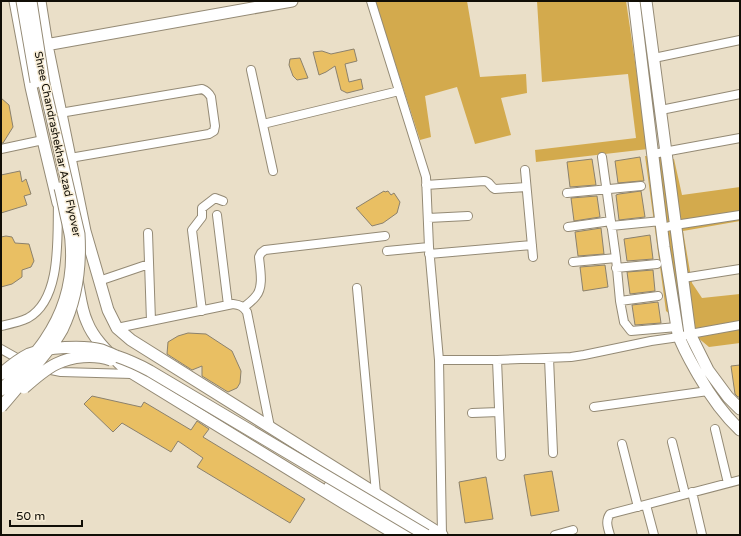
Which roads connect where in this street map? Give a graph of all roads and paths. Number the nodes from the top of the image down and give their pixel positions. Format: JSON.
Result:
{"nodes":[{"id":1,"x":15,"y":1,"type":"edge"},
{"id":2,"x":22,"y":1,"type":"edge"},
{"id":3,"x":31,"y":1,"type":"edge"},
{"id":4,"x":40,"y":1,"type":"edge"},
{"id":5,"x":292,"y":1,"type":"edge"},
{"id":6,"x":371,"y":1,"type":"edge"},
{"id":7,"x":634,"y":1,"type":"edge"},
{"id":8,"x":646,"y":1,"type":"edge"},
{"id":9,"x":740,"y":40,"type":"edge"},
{"id":10,"x":47,"y":45,"type":"junction"},
{"id":11,"x":24,"y":49,"type":"junction"},
{"id":12,"x":654,"y":58,"type":"junction"},
{"id":13,"x":251,"y":70,"type":"dead end"},
{"id":14,"x":399,"y":92,"type":"junction"},
{"id":15,"x":740,"y":94,"type":"edge"},
{"id":16,"x":661,"y":110,"type":"junction"},
{"id":17,"x":60,"y":113,"type":"junction"},
{"id":18,"x":263,"y":124,"type":"junction"},
{"id":19,"x":740,"y":138,"type":"edge"},
{"id":20,"x":42,"y":140,"type":"junction"},
{"id":21,"x":1,"y":149,"type":"edge"},
{"id":22,"x":666,"y":152,"type":"junction"},
{"id":23,"x":653,"y":154,"type":"junction"},
{"id":24,"x":602,"y":157,"type":"dead end"},
{"id":25,"x":70,"y":158,"type":"junction"},
{"id":26,"x":525,"y":170,"type":"dead end"},
{"id":27,"x":273,"y":171,"type":"dead end"},
{"id":28,"x":426,"y":185,"type":"junction"},
{"id":29,"x":641,"y":186,"type":"dead end"},
{"id":30,"x":526,"y":187,"type":"junction"},
{"id":31,"x":606,"y":190,"type":"junction"},
{"id":32,"x":567,"y":193,"type":"dead end"},
{"id":33,"x":223,"y":201,"type":"dead end"},
{"id":34,"x":58,"y":203,"type":"junction"},
{"id":35,"x":217,"y":215,"type":"dead end"},
{"id":36,"x":740,"y":215,"type":"edge"},
{"id":37,"x":468,"y":216,"type":"dead end"},
{"id":38,"x":428,"y":218,"type":"junction"},
{"id":39,"x":611,"y":224,"type":"junction"},
{"id":40,"x":661,"y":225,"type":"junction"},
{"id":41,"x":676,"y":225,"type":"junction"},
{"id":42,"x":568,"y":227,"type":"dead end"},
{"id":43,"x":148,"y":233,"type":"dead end"},
{"id":44,"x":386,"y":236,"type":"dead end"},
{"id":45,"x":532,"y":245,"type":"junction"},
{"id":46,"x":387,"y":251,"type":"dead end"},
{"id":47,"x":429,"y":251,"type":"junction"},
{"id":48,"x":533,"y":257,"type":"dead end"},
{"id":49,"x":616,"y":258,"type":"junction"},
{"id":50,"x":574,"y":262,"type":"dead end"},
{"id":51,"x":149,"y":264,"type":"junction"},
{"id":52,"x":657,"y":264,"type":"dead end"},
{"id":53,"x":616,"y":268,"type":"junction"},
{"id":54,"x":740,"y":269,"type":"edge"},
{"id":55,"x":683,"y":278,"type":"junction"},
{"id":56,"x":99,"y":281,"type":"junction"},
{"id":57,"x":356,"y":288,"type":"dead end"},
{"id":58,"x":658,"y":296,"type":"dead end"},
{"id":59,"x":620,"y":301,"type":"junction"},
{"id":60,"x":228,"y":305,"type":"junction"},
{"id":61,"x":244,"y":307,"type":"junction"},
{"id":62,"x":202,"y":310,"type":"junction"},
{"id":63,"x":151,"y":321,"type":"junction"},
{"id":64,"x":740,"y":325,"type":"edge"},
{"id":65,"x":1,"y":326,"type":"edge"},
{"id":66,"x":116,"y":328,"type":"junction"},
{"id":67,"x":678,"y":332,"type":"junction"},
{"id":68,"x":690,"y":334,"type":"junction"},
{"id":69,"x":1,"y":349,"type":"edge"},
{"id":70,"x":549,"y":358,"type":"junction"},
{"id":71,"x":439,"y":360,"type":"junction"},
{"id":72,"x":497,"y":360,"type":"junction"},
{"id":73,"x":1,"y":374,"type":"edge"},
{"id":74,"x":133,"y":374,"type":"junction"},
{"id":75,"x":1,"y":390,"type":"edge"},
{"id":76,"x":708,"y":391,"type":"junction"},
{"id":77,"x":1,"y":407,"type":"edge"},
{"id":78,"x":594,"y":407,"type":"dead end"},
{"id":79,"x":740,"y":409,"type":"edge"},
{"id":80,"x":499,"y":412,"type":"junction"},
{"id":81,"x":472,"y":413,"type":"dead end"},
{"id":82,"x":270,"y":427,"type":"junction"},
{"id":83,"x":715,"y":429,"type":"dead end"},
{"id":84,"x":740,"y":430,"type":"edge"},
{"id":85,"x":672,"y":442,"type":"dead end"},
{"id":86,"x":622,"y":444,"type":"dead end"},
{"id":87,"x":553,"y":453,"type":"dead end"},
{"id":88,"x":501,"y":456,"type":"dead end"},
{"id":89,"x":740,"y":480,"type":"edge"},
{"id":90,"x":728,"y":483,"type":"junction"},
{"id":91,"x":376,"y":493,"type":"junction"},
{"id":92,"x":688,"y":493,"type":"junction"},
{"id":93,"x":642,"y":506,"type":"junction"},
{"id":94,"x":573,"y":530,"type":"dead end"},
{"id":95,"x":397,"y":535,"type":"edge"},
{"id":96,"x":412,"y":535,"type":"edge"},
{"id":97,"x":426,"y":535,"type":"edge"},
{"id":98,"x":442,"y":535,"type":"edge"},
{"id":99,"x":555,"y":535,"type":"edge"},
{"id":100,"x":610,"y":535,"type":"edge"},
{"id":101,"x":654,"y":535,"type":"edge"},
{"id":102,"x":702,"y":535,"type":"edge"}],
"edges":[{"from":1,"to":11,"type":"main road"},
{"from":2,"to":75,"type":"main road","name":"Shree Chandrashekhar Azad Flyover","bridge":true},
{"from":3,"to":77,"type":"main road","name":"Shree Chandrashekhar Azad Flyover","bridge":true},
{"from":4,"to":10,"type":"main road"},
{"from":5,"to":10,"type":"main road"},
{"from":6,"to":14,"type":"street"},
{"from":7,"to":23,"type":"main road"},
{"from":8,"to":12,"type":"main road"},
{"from":9,"to":12,"type":"street"},
{"from":10,"to":11,"type":"main road"},
{"from":10,"to":17,"type":"main road"},
{"from":11,"to":20,"type":"main road"},
{"from":12,"to":16,"type":"main road"},
{"from":13,"to":18,"type":"street"},
{"from":14,"to":18,"type":"street"},
{"from":14,"to":28,"type":"street"},
{"from":15,"to":16,"type":"street"},
{"from":16,"to":22,"type":"main road"},
{"from":17,"to":25,"type":"main road"},
{"from":17,"to":25,"type":"street"},
{"from":18,"to":27,"type":"street"},
{"from":19,"to":22,"type":"street"},
{"from":20,"to":21,"type":"street"},
{"from":20,"to":34,"type":"main road"},
{"from":22,"to":23,"type":"street"},
{"from":22,"to":41,"type":"main road"},
{"from":23,"to":40,"type":"main road"},
{"from":24,"to":31,"type":"street"},
{"from":25,"to":56,"type":"main road"},
{"from":26,"to":30,"type":"street"},
{"from":28,"to":30,"type":"street"},
{"from":28,"to":38,"type":"street"},
{"from":29,"to":31,"type":"street"},
{"from":30,"to":45,"type":"street"},
{"from":31,"to":32,"type":"street"},
{"from":31,"to":39,"type":"street"},
{"from":33,"to":62,"type":"street"},
{"from":34,"to":65,"type":"street"},
{"from":34,"to":74,"type":"main road"},
{"from":35,"to":60,"type":"street"},
{"from":36,"to":41,"type":"street"},
{"from":37,"to":38,"type":"street"},
{"from":38,"to":47,"type":"street"},
{"from":39,"to":40,"type":"street"},
{"from":39,"to":42,"type":"street"},
{"from":39,"to":49,"type":"street"},
{"from":40,"to":41,"type":"street"},
{"from":40,"to":67,"type":"main road"},
{"from":41,"to":55,"type":"main road"},
{"from":43,"to":51,"type":"street"},
{"from":44,"to":61,"type":"street"},
{"from":45,"to":47,"type":"street"},
{"from":45,"to":48,"type":"street"},
{"from":46,"to":47,"type":"street"},
{"from":47,"to":71,"type":"street"},
{"from":49,"to":50,"type":"street"},
{"from":49,"to":53,"type":"street"},
{"from":51,"to":56,"type":"street"},
{"from":51,"to":63,"type":"street"},
{"from":52,"to":53,"type":"street"},
{"from":53,"to":59,"type":"street"},
{"from":54,"to":55,"type":"street"},
{"from":55,"to":68,"type":"main road"},
{"from":56,"to":66,"type":"main road"},
{"from":57,"to":91,"type":"street"},
{"from":58,"to":59,"type":"street"},
{"from":59,"to":67,"type":"street"},
{"from":60,"to":61,"type":"street"},
{"from":60,"to":62,"type":"street"},
{"from":61,"to":82,"type":"street"},
{"from":62,"to":63,"type":"street"},
{"from":63,"to":66,"type":"street"},
{"from":64,"to":68,"type":"street"},
{"from":66,"to":82,"type":"main road"},
{"from":67,"to":68,"type":"street"},
{"from":67,"to":70,"type":"street"},
{"from":67,"to":76,"type":"main road"},
{"from":68,"to":79,"type":"main road"},
{"from":69,"to":74,"type":"street"},
{"from":70,"to":72,"type":"street"},
{"from":70,"to":87,"type":"street"},
{"from":71,"to":72,"type":"street"},
{"from":71,"to":98,"type":"street"},
{"from":72,"to":80,"type":"street"},
{"from":73,"to":97,"type":"main road","bridge":true},
{"from":74,"to":95,"type":"main road"},
{"from":76,"to":78,"type":"street"},
{"from":76,"to":84,"type":"main road"},
{"from":77,"to":96,"type":"main road","bridge":true},
{"from":80,"to":81,"type":"street"},
{"from":80,"to":88,"type":"street"},
{"from":82,"to":91,"type":"main road"},
{"from":83,"to":90,"type":"street"},
{"from":85,"to":92,"type":"street"},
{"from":86,"to":93,"type":"street"},
{"from":89,"to":90,"type":"street"},
{"from":90,"to":92,"type":"street"},
{"from":91,"to":98,"type":"main road"},
{"from":92,"to":93,"type":"street"},
{"from":92,"to":102,"type":"street"},
{"from":93,"to":100,"type":"street"},
{"from":93,"to":101,"type":"street"},
{"from":94,"to":99,"type":"street"}]}
